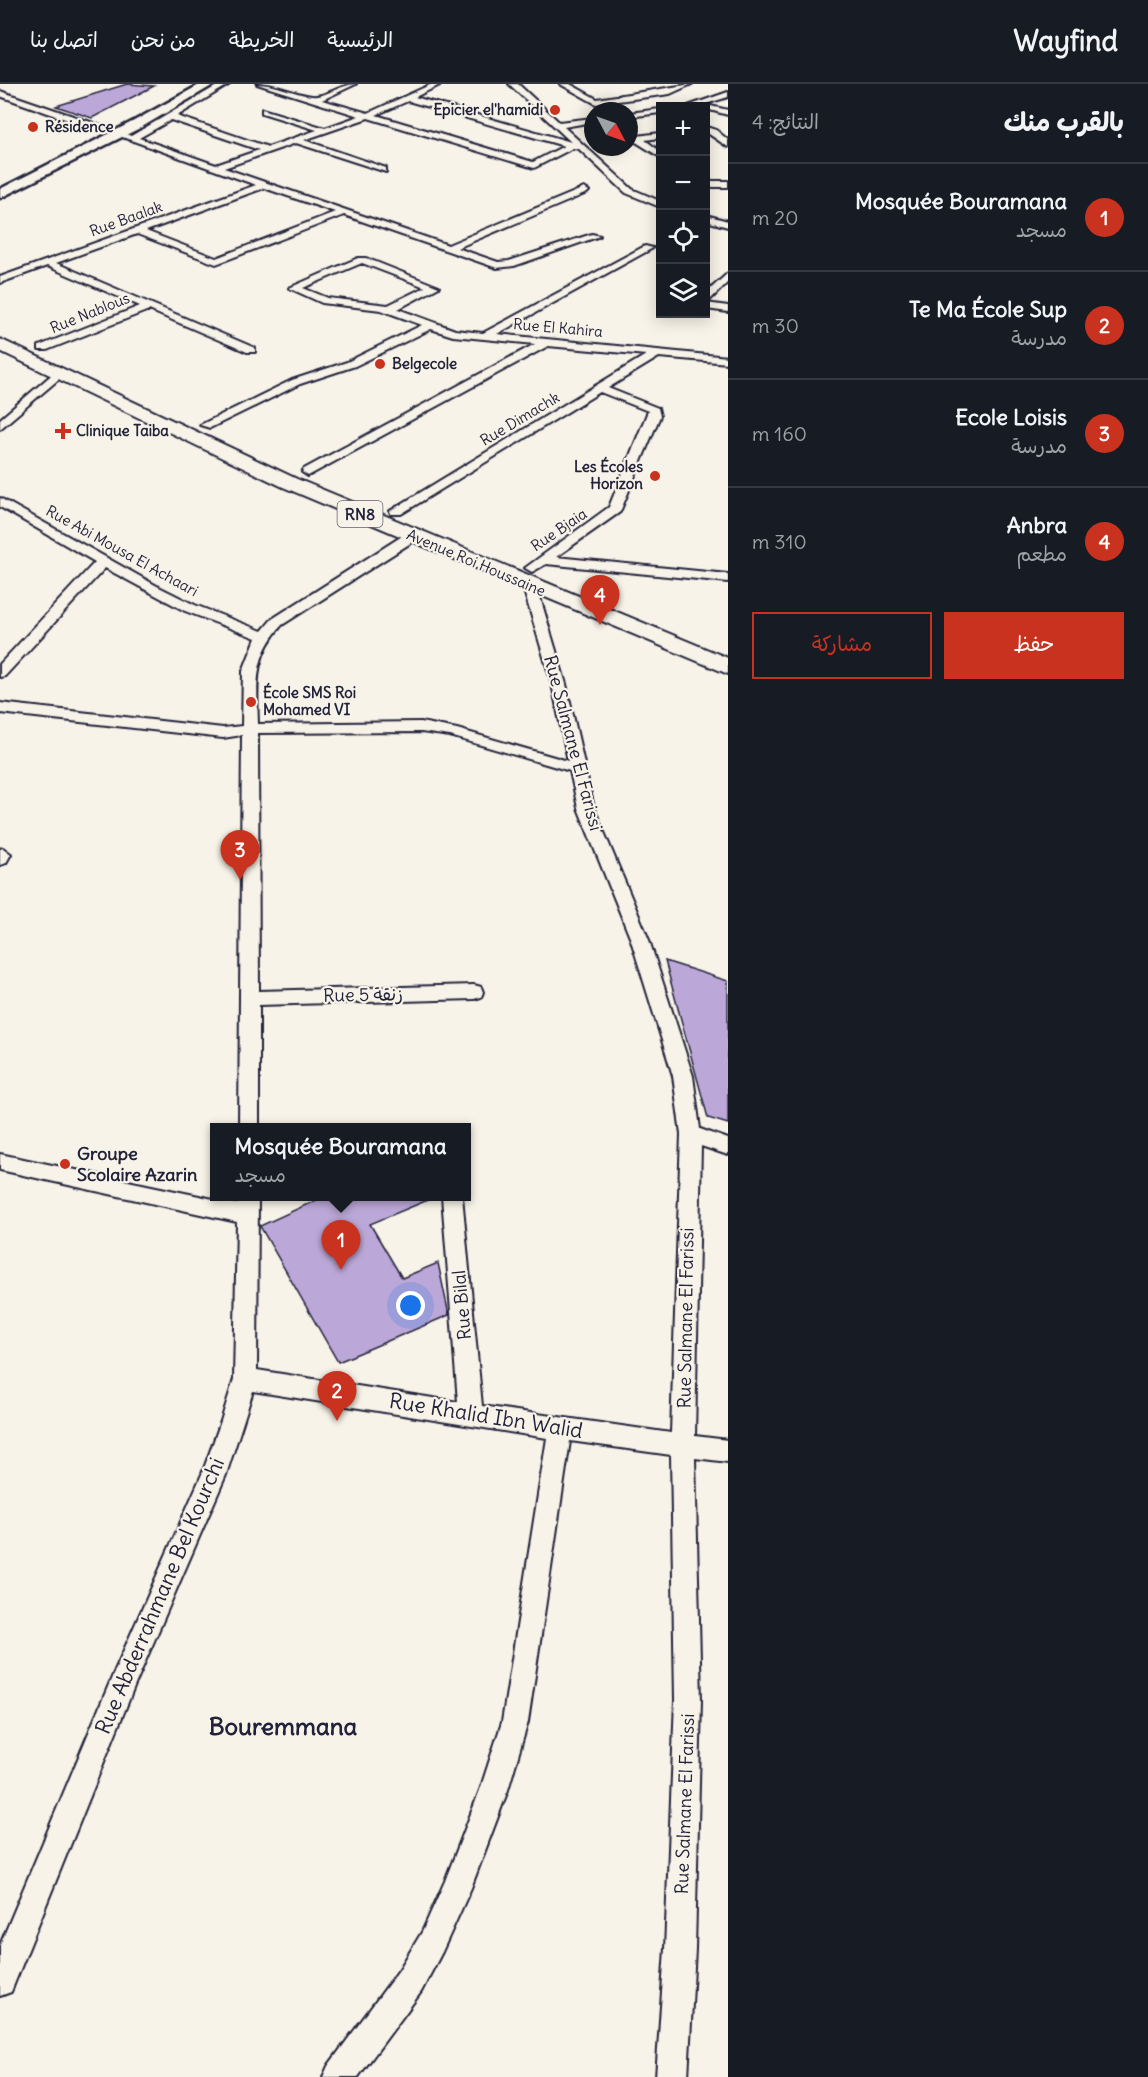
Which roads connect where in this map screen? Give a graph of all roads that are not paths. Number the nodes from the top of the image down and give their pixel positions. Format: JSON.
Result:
{"nodes":[{"id":1,"x":209,"y":84,"type":"edge"},
{"id":2,"x":226,"y":84,"type":"edge"},
{"id":3,"x":261,"y":84,"type":"edge"},
{"id":4,"x":271,"y":84,"type":"edge"},
{"id":5,"x":352,"y":84,"type":"edge"},
{"id":6,"x":438,"y":84,"type":"edge"},
{"id":7,"x":564,"y":84,"type":"edge"},
{"id":8,"x":645,"y":84,"type":"edge"},
{"id":9,"x":688,"y":84,"type":"edge"},
{"id":10,"x":515,"y":85,"type":"edge"},
{"id":11,"x":527,"y":85,"type":"edge"},
{"id":12,"x":287,"y":90,"type":"junction"},
{"id":13,"x":0,"y":93,"type":"edge"},
{"id":14,"x":661,"y":94,"type":"junction"},
{"id":15,"x":728,"y":94,"type":"edge"},
{"id":16,"x":312,"y":98,"type":"junction"},
{"id":17,"x":408,"y":98,"type":"junction"},
{"id":18,"x":709,"y":102,"type":"edge"},
{"id":19,"x":287,"y":103,"type":"dead end"},
{"id":20,"x":277,"y":107,"type":"dead end"},
{"id":21,"x":710,"y":109,"type":"edge"},
{"id":22,"x":656,"y":112,"type":"edge"},
{"id":23,"x":728,"y":113,"type":"edge"},
{"id":24,"x":370,"y":115,"type":"junction"},
{"id":25,"x":638,"y":115,"type":"edge"},
{"id":26,"x":171,"y":117,"type":"junction"},
{"id":27,"x":112,"y":120,"type":"dead end"},
{"id":28,"x":584,"y":121,"type":"edge"},
{"id":29,"x":557,"y":125,"type":"junction"},
{"id":30,"x":99,"y":128,"type":"junction"},
{"id":31,"x":324,"y":130,"type":"junction"},
{"id":32,"x":710,"y":131,"type":"edge"},
{"id":33,"x":118,"y":134,"type":"junction"},
{"id":34,"x":656,"y":136,"type":"edge"},
{"id":35,"x":132,"y":139,"type":"junction"},
{"id":36,"x":638,"y":139,"type":"edge"},
{"id":37,"x":295,"y":140,"type":"junction"},
{"id":38,"x":638,"y":142,"type":"edge"},
{"id":39,"x":728,"y":144,"type":"edge"},
{"id":40,"x":572,"y":145,"type":"junction"},
{"id":41,"x":584,"y":148,"type":"joint"},
{"id":42,"x":268,"y":150,"type":"junction"},
{"id":43,"x":656,"y":153,"type":"edge"},
{"id":44,"x":592,"y":156,"type":"edge"},
{"id":45,"x":215,"y":168,"type":"junction"},
{"id":46,"x":383,"y":170,"type":"dead end"},
{"id":47,"x":0,"y":183,"type":"edge"},
{"id":48,"x":710,"y":184,"type":"edge"},
{"id":49,"x":728,"y":184,"type":"edge"},
{"id":50,"x":263,"y":185,"type":"junction"},
{"id":51,"x":584,"y":191,"type":"dead end"},
{"id":52,"x":0,"y":194,"type":"edge"},
{"id":53,"x":656,"y":202,"type":"edge"},
{"id":54,"x":710,"y":211,"type":"edge"},
{"id":55,"x":717,"y":211,"type":"dead end"},
{"id":56,"x":341,"y":213,"type":"junction"},
{"id":57,"x":710,"y":219,"type":"edge"},
{"id":58,"x":728,"y":224,"type":"edge"},
{"id":59,"x":138,"y":231,"type":"junction"},
{"id":60,"x":595,"y":236,"type":"dead end"},
{"id":61,"x":648,"y":248,"type":"dead end"},
{"id":62,"x":446,"y":249,"type":"junction"},
{"id":63,"x":48,"y":263,"type":"junction"},
{"id":64,"x":728,"y":276,"type":"edge"},
{"id":65,"x":0,"y":280,"type":"edge"},
{"id":66,"x":710,"y":293,"type":"edge"},
{"id":67,"x":149,"y":306,"type":"junction"},
{"id":68,"x":710,"y":307,"type":"edge"},
{"id":69,"x":389,"y":309,"type":"junction"},
{"id":70,"x":728,"y":309,"type":"edge"},
{"id":71,"x":430,"y":325,"type":"junction"},
{"id":72,"x":0,"y":327,"type":"edge"},
{"id":73,"x":485,"y":336,"type":"junction"},
{"id":74,"x":545,"y":343,"type":"junction"},
{"id":75,"x":0,"y":344,"type":"edge"},
{"id":76,"x":43,"y":348,"type":"junction"},
{"id":77,"x":251,"y":350,"type":"dead end"},
{"id":78,"x":659,"y":352,"type":"junction"},
{"id":79,"x":728,"y":360,"type":"edge"},
{"id":80,"x":60,"y":374,"type":"junction"},
{"id":81,"x":599,"y":388,"type":"junction"},
{"id":82,"x":0,"y":424,"type":"edge"},
{"id":83,"x":206,"y":425,"type":"junction"},
{"id":84,"x":308,"y":472,"type":"junction"},
{"id":85,"x":0,"y":502,"type":"edge"},
{"id":86,"x":396,"y":511,"type":"junction"},
{"id":87,"x":412,"y":536,"type":"junction"},
{"id":88,"x":104,"y":561,"type":"junction"},
{"id":89,"x":535,"y":571,"type":"junction"},
{"id":90,"x":728,"y":578,"type":"edge"},
{"id":91,"x":263,"y":636,"type":"junction"},
{"id":92,"x":728,"y":646,"type":"edge"},
{"id":93,"x":728,"y":667,"type":"edge"},
{"id":94,"x":0,"y":673,"type":"edge"},
{"id":95,"x":0,"y":708,"type":"edge"},
{"id":96,"x":252,"y":729,"type":"junction"},
{"id":97,"x":576,"y":768,"type":"junction"},
{"id":98,"x":474,"y":992,"type":"dead end"},
{"id":99,"x":251,"y":998,"type":"junction"},
{"id":100,"x":249,"y":1123,"type":"edge"},
{"id":101,"x":691,"y":1134,"type":"junction"},
{"id":102,"x":728,"y":1146,"type":"edge"},
{"id":103,"x":0,"y":1162,"type":"edge"},
{"id":104,"x":210,"y":1199,"type":"edge"},
{"id":105,"x":219,"y":1201,"type":"edge"},
{"id":106,"x":452,"y":1201,"type":"edge"},
{"id":107,"x":247,"y":1206,"type":"edge"},
{"id":108,"x":245,"y":1379,"type":"junction"},
{"id":109,"x":471,"y":1414,"type":"junction"},
{"id":110,"x":560,"y":1429,"type":"junction"},
{"id":111,"x":683,"y":1444,"type":"junction"},
{"id":112,"x":728,"y":1451,"type":"edge"},
{"id":113,"x":0,"y":1981,"type":"edge"},
{"id":114,"x":339,"y":2077,"type":"edge"},
{"id":115,"x":672,"y":2077,"type":"edge"}],
"edges":[{"from":1,"to":33,"type":"main road"},
{"from":2,"to":26,"type":"street"},
{"from":3,"to":12,"type":"street"},
{"from":4,"to":12,"type":"street"},
{"from":5,"to":16,"type":"street"},
{"from":6,"to":17,"type":"street"},
{"from":7,"to":14,"type":"street"},
{"from":8,"to":14,"type":"street"},
{"from":9,"to":14,"type":"street"},
{"from":10,"to":11,"type":"street"},
{"from":10,"to":29,"type":"street"},
{"from":12,"to":16,"type":"street"},
{"from":13,"to":30,"type":"street"},
{"from":15,"to":18,"type":"street"},
{"from":16,"to":19,"type":"street"},
{"from":16,"to":24,"type":"street"},
{"from":17,"to":24,"type":"street"},
{"from":17,"to":40,"type":"street"},
{"from":20,"to":31,"type":"street"},
{"from":21,"to":23,"type":"street"},
{"from":22,"to":25,"type":"street"},
{"from":24,"to":31,"type":"street"},
{"from":24,"to":40,"type":"street"},
{"from":26,"to":35,"type":"street"},
{"from":26,"to":42,"type":"street"},
{"from":27,"to":30,"type":"main road"},
{"from":28,"to":29,"type":"street"},
{"from":29,"to":41,"type":"street"},
{"from":30,"to":47,"type":"main road"},
{"from":31,"to":37,"type":"street"},
{"from":32,"to":39,"type":"street"},
{"from":33,"to":35,"type":"street"},
{"from":33,"to":52,"type":"main road"},
{"from":34,"to":36,"type":"street"},
{"from":35,"to":45,"type":"street"},
{"from":37,"to":42,"type":"street"},
{"from":37,"to":46,"type":"street"},
{"from":38,"to":43,"type":"street"},
{"from":40,"to":41,"type":"street"},
{"from":42,"to":45,"type":"street"},
{"from":44,"to":53,"type":"street"},
{"from":45,"to":50,"type":"street"},
{"from":48,"to":49,"type":"street"},
{"from":50,"to":56,"type":"street"},
{"from":50,"to":59,"type":"street","name":"Rue Baalak"},
{"from":51,"to":62,"type":"street"},
{"from":54,"to":55,"type":"street"},
{"from":56,"to":59,"type":"street"},
{"from":56,"to":62,"type":"street"},
{"from":57,"to":58,"type":"street"},
{"from":59,"to":63,"type":"street","name":"Rue Baalak"},
{"from":60,"to":62,"type":"street"},
{"from":61,"to":73,"type":"street"},
{"from":63,"to":65,"type":"street","name":"Rue Baalak"},
{"from":63,"to":67,"type":"street","name":"Rue Nablous"},
{"from":64,"to":66,"type":"street"},
{"from":67,"to":76,"type":"street","name":"Rue Nablous"},
{"from":67,"to":77,"type":"street","name":"Rue Nablous"},
{"from":68,"to":70,"type":"street"},
{"from":69,"to":69,"type":"street","name":"Rue El Kahira"},
{"from":69,"to":71,"type":"street","name":"Rue El Kahira"},
{"from":71,"to":73,"type":"street","name":"Rue El Kahira"},
{"from":71,"to":83,"type":"street"},
{"from":72,"to":76,"type":"main road","name":"Avenue Roi Houssaine","number":"RN8"},
{"from":73,"to":74,"type":"street","name":"Rue El Kahira"},
{"from":74,"to":78,"type":"street","name":"Rue El Kahira"},
{"from":74,"to":84,"type":"street"},
{"from":75,"to":80,"type":"main road","name":"Avenue Roi Houssaine","number":"RN8"},
{"from":76,"to":83,"type":"main road","name":"Avenue Roi Houssaine","number":"RN8"},
{"from":78,"to":79,"type":"street","name":"Rue El Kahira"},
{"from":78,"to":81,"type":"street","name":"Rue Dimachk"},
{"from":80,"to":82,"type":"street"},
{"from":80,"to":87,"type":"main road","name":"Avenue Roi Houssaine","number":"RN8"},
{"from":81,"to":86,"type":"street","name":"Rue Dimachk"},
{"from":81,"to":89,"type":"street","name":"Rue Bjaia"},
{"from":83,"to":84,"type":"main road","name":"Avenue Roi Houssaine","number":"RN8"},
{"from":84,"to":86,"type":"main road","name":"Avenue Roi Houssaine","number":"RN8"},
{"from":85,"to":88,"type":"street","name":"Rue Abi Mousa El Achaari"},
{"from":86,"to":89,"type":"main road","name":"Avenue Roi Houssaine","number":"RN8"},
{"from":87,"to":89,"type":"main road","name":"Avenue Roi Houssaine","number":"RN8"},
{"from":87,"to":91,"type":"street"},
{"from":88,"to":91,"type":"street","name":"Rue Abi Mousa El Achaari"},
{"from":88,"to":94,"type":"street"},
{"from":89,"to":90,"type":"street"},
{"from":89,"to":92,"type":"main road","name":"Avenue Roi Houssaine","number":"RN8"},
{"from":89,"to":93,"type":"main road","name":"Avenue Roi Houssaine","number":"RN8"},
{"from":89,"to":97,"type":"street","name":"Rue Salmane El Farissi"},
{"from":91,"to":96,"type":"street"},
{"from":95,"to":96,"type":"street"},
{"from":96,"to":97,"type":"street"},
{"from":96,"to":99,"type":"street"},
{"from":97,"to":101,"type":"street","name":"Rue Salmane El Farissi"},
{"from":98,"to":99,"type":"street","name":"Rue 5 زنقة"},
{"from":99,"to":100,"type":"street"},
{"from":101,"to":102,"type":"street"},
{"from":101,"to":111,"type":"street","name":"Rue Salmane El Farissi"},
{"from":103,"to":104,"type":"street"},
{"from":105,"to":107,"type":"street"},
{"from":106,"to":109,"type":"street","name":"Rue Bilal"},
{"from":107,"to":108,"type":"street","name":"Rue Abderrahmane Bel Kourchi"},
{"from":108,"to":109,"type":"street","name":"Rue Khalid Ibn Walid"},
{"from":108,"to":113,"type":"street","name":"Rue Abderrahmane Bel Kourchi"},
{"from":109,"to":110,"type":"street","name":"Rue Khalid Ibn Walid"},
{"from":110,"to":111,"type":"street","name":"Rue Khalid Ibn Walid"},
{"from":110,"to":114,"type":"street"},
{"from":111,"to":112,"type":"street","name":"Rue Khalid Ibn Walid"},
{"from":111,"to":115,"type":"street","name":"Rue Salmane El Farissi"}]}
